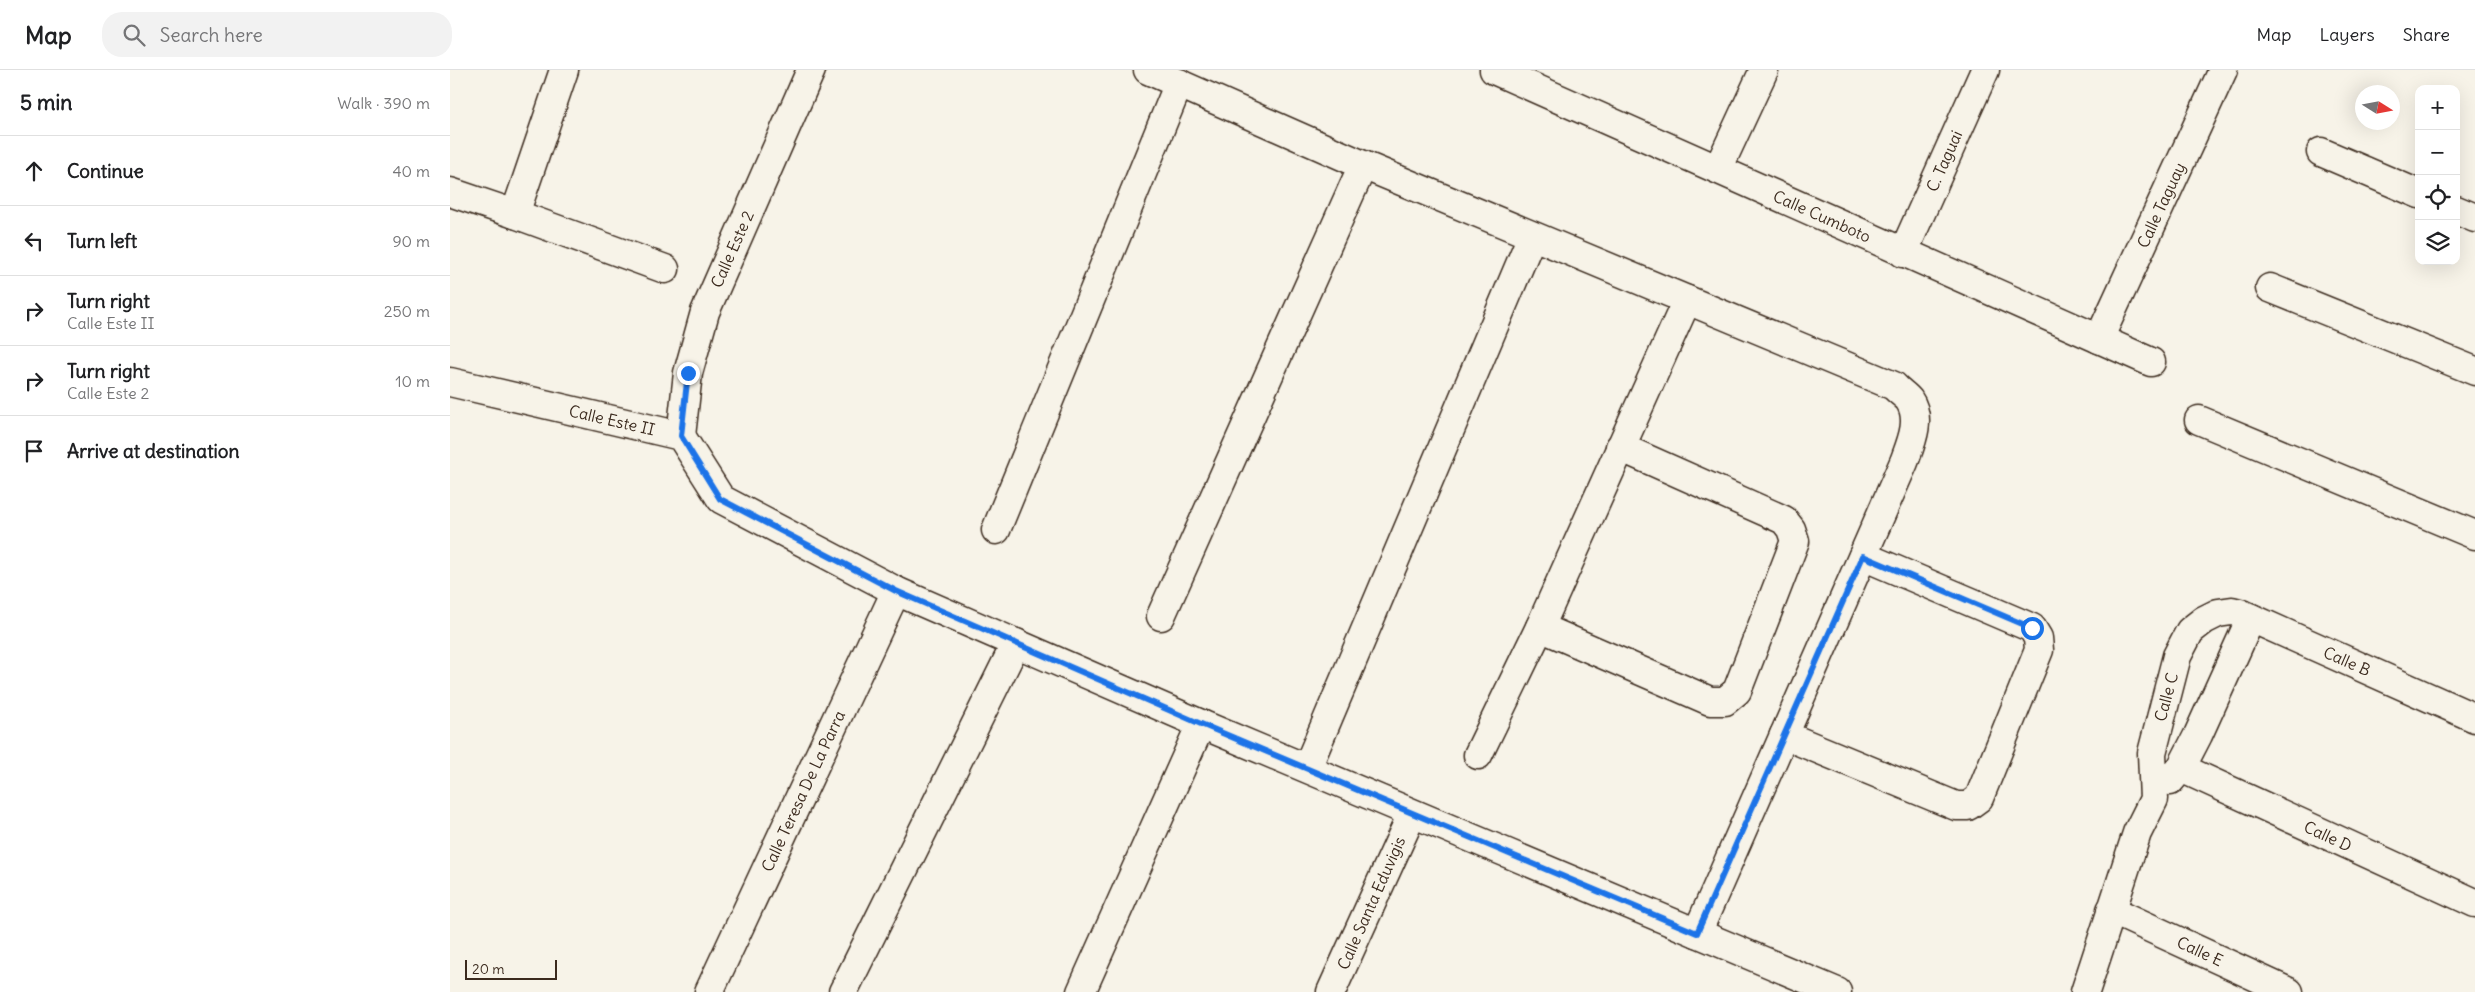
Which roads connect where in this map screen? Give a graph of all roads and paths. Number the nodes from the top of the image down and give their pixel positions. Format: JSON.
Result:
{"nodes":[{"id":1,"x":564,"y":70,"type":"edge"},
{"id":2,"x":811,"y":70,"type":"edge"},
{"id":3,"x":1148,"y":70,"type":"edge"},
{"id":4,"x":1494,"y":70,"type":"edge"},
{"id":5,"x":1764,"y":70,"type":"edge"},
{"id":6,"x":1985,"y":70,"type":"edge"},
{"id":7,"x":2223,"y":70,"type":"edge"},
{"id":8,"x":1179,"y":83,"type":"junction"},
{"id":9,"x":2321,"y":152,"type":"dead end"},
{"id":10,"x":1363,"y":165,"type":"junction"},
{"id":11,"x":1718,"y":170,"type":"junction"},
{"id":12,"x":450,"y":192,"type":"edge"},
{"id":13,"x":2415,"y":192,"type":"edge"},
{"id":14,"x":2460,"y":212,"type":"edge"},
{"id":15,"x":515,"y":214,"type":"junction"},
{"id":16,"x":2475,"y":218,"type":"edge"},
{"id":17,"x":1532,"y":236,"type":"junction"},
{"id":18,"x":1903,"y":253,"type":"junction"},
{"id":19,"x":665,"y":270,"type":"dead end"},
{"id":20,"x":2270,"y":288,"type":"dead end"},
{"id":21,"x":1687,"y":300,"type":"junction"},
{"id":22,"x":2099,"y":339,"type":"junction"},
{"id":23,"x":2151,"y":362,"type":"dead end"},
{"id":24,"x":2475,"y":371,"type":"edge"},
{"id":25,"x":450,"y":382,"type":"edge"},
{"id":26,"x":2199,"y":420,"type":"dead end"},
{"id":27,"x":681,"y":436,"type":"junction"},
{"id":28,"x":1620,"y":447,"type":"junction"},
{"id":29,"x":996,"y":530,"type":"dead end"},
{"id":30,"x":2475,"y":535,"type":"edge"},
{"id":31,"x":1863,"y":556,"type":"junction"},
{"id":32,"x":896,"y":591,"type":"junction"},
{"id":33,"x":2218,"y":613,"type":"joint"},
{"id":34,"x":1161,"y":616,"type":"dead end"},
{"id":35,"x":2251,"y":618,"type":"junction"},
{"id":36,"x":1540,"y":628,"type":"junction"},
{"id":37,"x":1016,"y":643,"type":"junction"},
{"id":38,"x":2475,"y":718,"type":"edge"},
{"id":39,"x":1201,"y":724,"type":"junction"},
{"id":40,"x":1784,"y":735,"type":"junction"},
{"id":41,"x":1478,"y":756,"type":"dead end"},
{"id":42,"x":1306,"y":768,"type":"junction"},
{"id":43,"x":2181,"y":768,"type":"junction"},
{"id":44,"x":2154,"y":800,"type":"junction"},
{"id":45,"x":1412,"y":814,"type":"junction"},
{"id":46,"x":2475,"y":903,"type":"edge"},
{"id":47,"x":2111,"y":910,"type":"junction"},
{"id":48,"x":1697,"y":933,"type":"junction"},
{"id":49,"x":709,"y":992,"type":"edge"},
{"id":50,"x":843,"y":992,"type":"edge"},
{"id":51,"x":1081,"y":992,"type":"edge"},
{"id":52,"x":1331,"y":992,"type":"edge"},
{"id":53,"x":1837,"y":992,"type":"edge"},
{"id":54,"x":2085,"y":992,"type":"edge"},
{"id":55,"x":2289,"y":992,"type":"edge"}],
"edges":[{"from":1,"to":15,"type":"street"},
{"from":2,"to":27,"type":"street","name":"Calle Este 2"},
{"from":3,"to":8,"type":"street"},
{"from":4,"to":11,"type":"street","name":"Calle Cumboto"},
{"from":5,"to":11,"type":"street"},
{"from":6,"to":18,"type":"street","name":"C. Taguai"},
{"from":7,"to":22,"type":"street","name":"Calle Taguay"},
{"from":8,"to":10,"type":"street"},
{"from":8,"to":29,"type":"street"},
{"from":9,"to":13,"type":"street"},
{"from":10,"to":17,"type":"street"},
{"from":10,"to":34,"type":"street"},
{"from":11,"to":18,"type":"street","name":"Calle Cumboto"},
{"from":12,"to":15,"type":"street"},
{"from":14,"to":16,"type":"street"},
{"from":15,"to":19,"type":"street"},
{"from":17,"to":21,"type":"street"},
{"from":17,"to":42,"type":"street"},
{"from":18,"to":22,"type":"street","name":"Calle Cumboto"},
{"from":20,"to":24,"type":"street"},
{"from":21,"to":28,"type":"street"},
{"from":21,"to":31,"type":"street"},
{"from":22,"to":23,"type":"street","name":"Calle Cumboto"},
{"from":25,"to":27,"type":"street","name":"Calle Este II"},
{"from":26,"to":30,"type":"street"},
{"from":27,"to":32,"type":"street"},
{"from":28,"to":36,"type":"street"},
{"from":28,"to":36,"type":"street"},
{"from":31,"to":40,"type":"street"},
{"from":31,"to":40,"type":"street"},
{"from":32,"to":37,"type":"street"},
{"from":32,"to":49,"type":"street","name":"Calle Teresa De La Parra"},
{"from":33,"to":35,"type":"street","name":"Calle B"},
{"from":33,"to":44,"type":"street","name":"Calle C"},
{"from":35,"to":38,"type":"street","name":"Calle B"},
{"from":35,"to":43,"type":"street","name":"Calle C"},
{"from":36,"to":41,"type":"street"},
{"from":37,"to":39,"type":"street"},
{"from":37,"to":50,"type":"street"},
{"from":39,"to":42,"type":"street"},
{"from":39,"to":51,"type":"street"},
{"from":40,"to":48,"type":"street"},
{"from":42,"to":45,"type":"street"},
{"from":43,"to":44,"type":"street","name":"Calle C"},
{"from":43,"to":46,"type":"street","name":"Calle D"},
{"from":44,"to":47,"type":"street","name":"Calle C"},
{"from":45,"to":48,"type":"street"},
{"from":45,"to":52,"type":"street","name":"Calle Santa Eduvigis"},
{"from":47,"to":54,"type":"street","name":"Calle C"},
{"from":47,"to":55,"type":"street","name":"Calle E"},
{"from":48,"to":53,"type":"street"}]}
